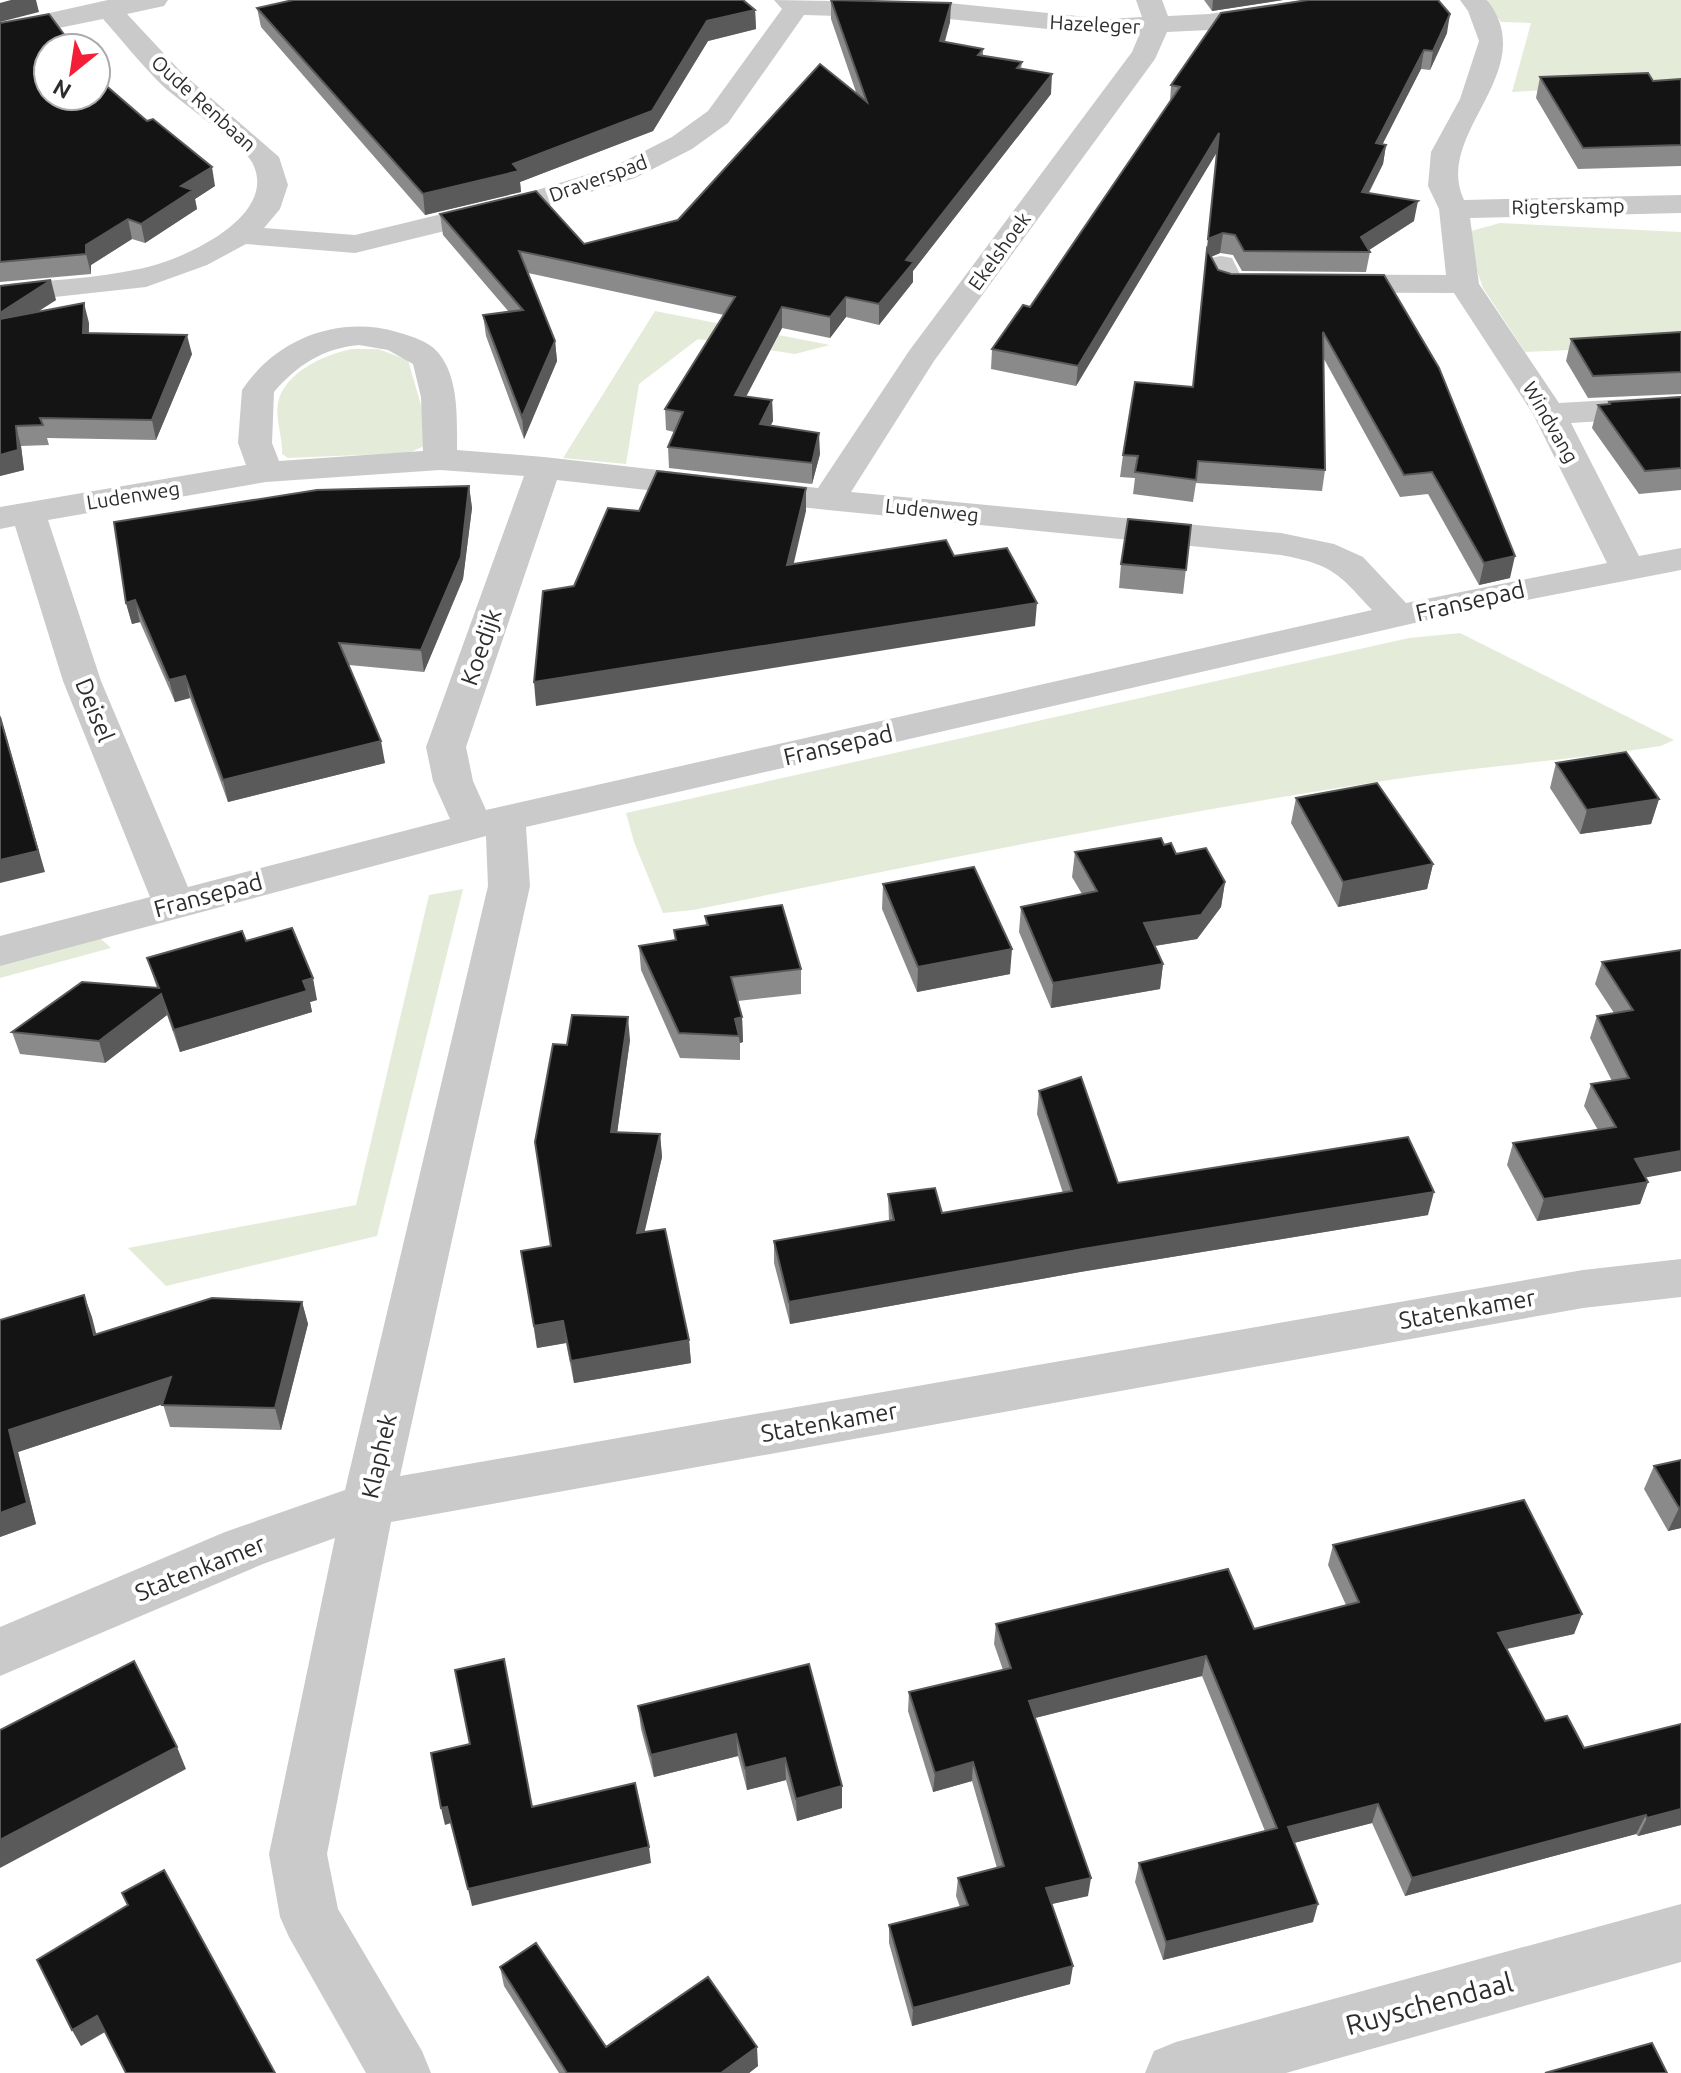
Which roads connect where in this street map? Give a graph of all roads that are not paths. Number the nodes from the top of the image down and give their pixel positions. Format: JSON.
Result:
{"nodes":[{"id":1,"x":155,"y":0,"type":"edge"},
{"id":2,"x":1355,"y":0,"type":"edge"},
{"id":3,"x":1473,"y":0,"type":"edge"},
{"id":4,"x":792,"y":3,"type":"edge"},
{"id":5,"x":108,"y":8,"type":"junction"},
{"id":6,"x":1153,"y":13,"type":"edge"},
{"id":7,"x":0,"y":32,"type":"edge"},
{"id":8,"x":1681,"y":204,"type":"edge"},
{"id":9,"x":1454,"y":209,"type":"junction"},
{"id":10,"x":241,"y":235,"type":"junction"},
{"id":11,"x":1221,"y":265,"type":"dead end"},
{"id":12,"x":1463,"y":284,"type":"junction"},
{"id":13,"x":0,"y":294,"type":"edge"},
{"id":14,"x":1681,"y":406,"type":"edge"},
{"id":15,"x":1550,"y":414,"type":"junction"},
{"id":16,"x":440,"y":460,"type":"junction"},
{"id":17,"x":544,"y":467,"type":"junction"},
{"id":18,"x":266,"y":472,"type":"junction"},
{"id":19,"x":828,"y":500,"type":"junction"},
{"id":20,"x":14,"y":515,"type":"edge"},
{"id":21,"x":1681,"y":559,"type":"edge"},
{"id":22,"x":1627,"y":567,"type":"junction"},
{"id":23,"x":1399,"y":617,"type":"junction"},
{"id":24,"x":489,"y":823,"type":"junction"},
{"id":25,"x":174,"y":904,"type":"junction"},
{"id":26,"x":0,"y":951,"type":"edge"},
{"id":27,"x":1681,"y":1278,"type":"edge"},
{"id":28,"x":368,"y":1504,"type":"junction"},
{"id":29,"x":0,"y":1652,"type":"edge"},
{"id":30,"x":1681,"y":1933,"type":"edge"},
{"id":31,"x":400,"y":2073,"type":"edge"},
{"id":32,"x":1176,"y":2073,"type":"edge"}],
"edges":[{"from":1,"to":5,"type":"street"},
{"from":2,"to":6,"type":"street","name":"Hazeleger"},
{"from":3,"to":9,"type":"street","name":"Windvang"},
{"from":4,"to":6,"type":"street","name":"Hazeleger"},
{"from":4,"to":10,"type":"street","name":"Draverspad"},
{"from":5,"to":7,"type":"street"},
{"from":5,"to":10,"type":"street","name":"Oude Renbaan"},
{"from":6,"to":19,"type":"street","name":"Ekelshoek"},
{"from":8,"to":9,"type":"street","name":"Rigterskamp"},
{"from":9,"to":12,"type":"street","name":"Windvang"},
{"from":10,"to":13,"type":"street","name":"Oude Renbaan"},
{"from":11,"to":12,"type":"street"},
{"from":12,"to":15,"type":"street","name":"Windvang"},
{"from":14,"to":15,"type":"street"},
{"from":15,"to":22,"type":"street","name":"Windvang"},
{"from":16,"to":17,"type":"street","name":"Ludenweg"},
{"from":16,"to":18,"type":"street","name":"Ludenweg"},
{"from":16,"to":18,"type":"street"},
{"from":17,"to":19,"type":"street","name":"Ludenweg"},
{"from":17,"to":24,"type":"street","name":"Koedijk"},
{"from":18,"to":20,"type":"street","name":"Ludenweg"},
{"from":19,"to":23,"type":"street","name":"Ludenweg"},
{"from":20,"to":25,"type":"street","name":"Deisel"},
{"from":21,"to":22,"type":"street","name":"Fransepad"},
{"from":22,"to":23,"type":"street","name":"Fransepad"},
{"from":23,"to":24,"type":"street","name":"Fransepad"},
{"from":24,"to":25,"type":"street","name":"Fransepad"},
{"from":24,"to":28,"type":"street","name":"Klaphek"},
{"from":25,"to":26,"type":"street","name":"Fransepad"},
{"from":27,"to":28,"type":"street","name":"Statenkamer"},
{"from":28,"to":29,"type":"street","name":"Statenkamer"},
{"from":28,"to":31,"type":"street","name":"Klaphek"},
{"from":30,"to":32,"type":"street","name":"Ruyschendaal"}]}
